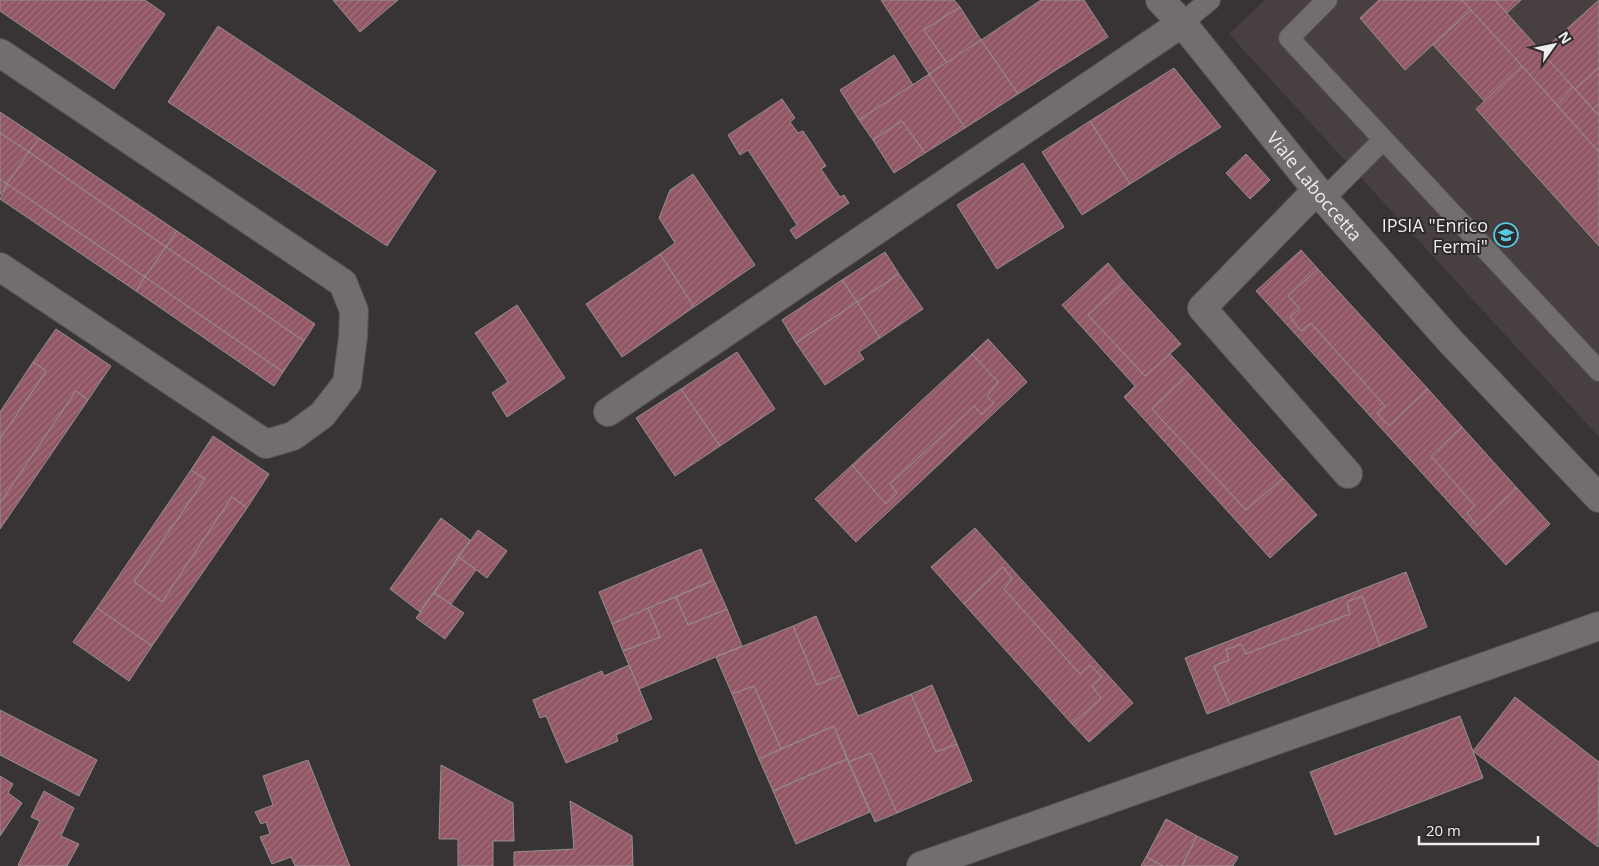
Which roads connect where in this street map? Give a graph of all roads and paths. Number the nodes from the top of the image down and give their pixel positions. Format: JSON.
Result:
{"nodes":[{"id":1,"x":1160,"y":0,"type":"edge"},
{"id":2,"x":1210,"y":0,"type":"edge"},
{"id":3,"x":1327,"y":0,"type":"edge"},
{"id":4,"x":1182,"y":23,"type":"junction"},
{"id":5,"x":0,"y":52,"type":"edge"},
{"id":6,"x":1383,"y":140,"type":"junction"},
{"id":7,"x":1321,"y":195,"type":"junction"},
{"id":8,"x":0,"y":267,"type":"edge"},
{"id":9,"x":1599,"y":371,"type":"edge"},
{"id":10,"x":608,"y":412,"type":"dead end"},
{"id":11,"x":1348,"y":474,"type":"dead end"},
{"id":12,"x":1599,"y":498,"type":"edge"},
{"id":13,"x":1599,"y":626,"type":"edge"},
{"id":14,"x":921,"y":866,"type":"edge"}],
"edges":[{"from":1,"to":4,"type":"street","name":"Viale Laboccetta"},
{"from":2,"to":4,"type":"lane"},
{"from":3,"to":6,"type":"lane"},
{"from":4,"to":7,"type":"street","name":"Viale Laboccetta"},
{"from":4,"to":10,"type":"street"},
{"from":5,"to":8,"type":"street"},
{"from":6,"to":7,"type":"lane"},
{"from":6,"to":9,"type":"lane"},
{"from":7,"to":11,"type":"street"},
{"from":7,"to":12,"type":"street","name":"Viale Laboccetta"},
{"from":13,"to":14,"type":"street"}]}
